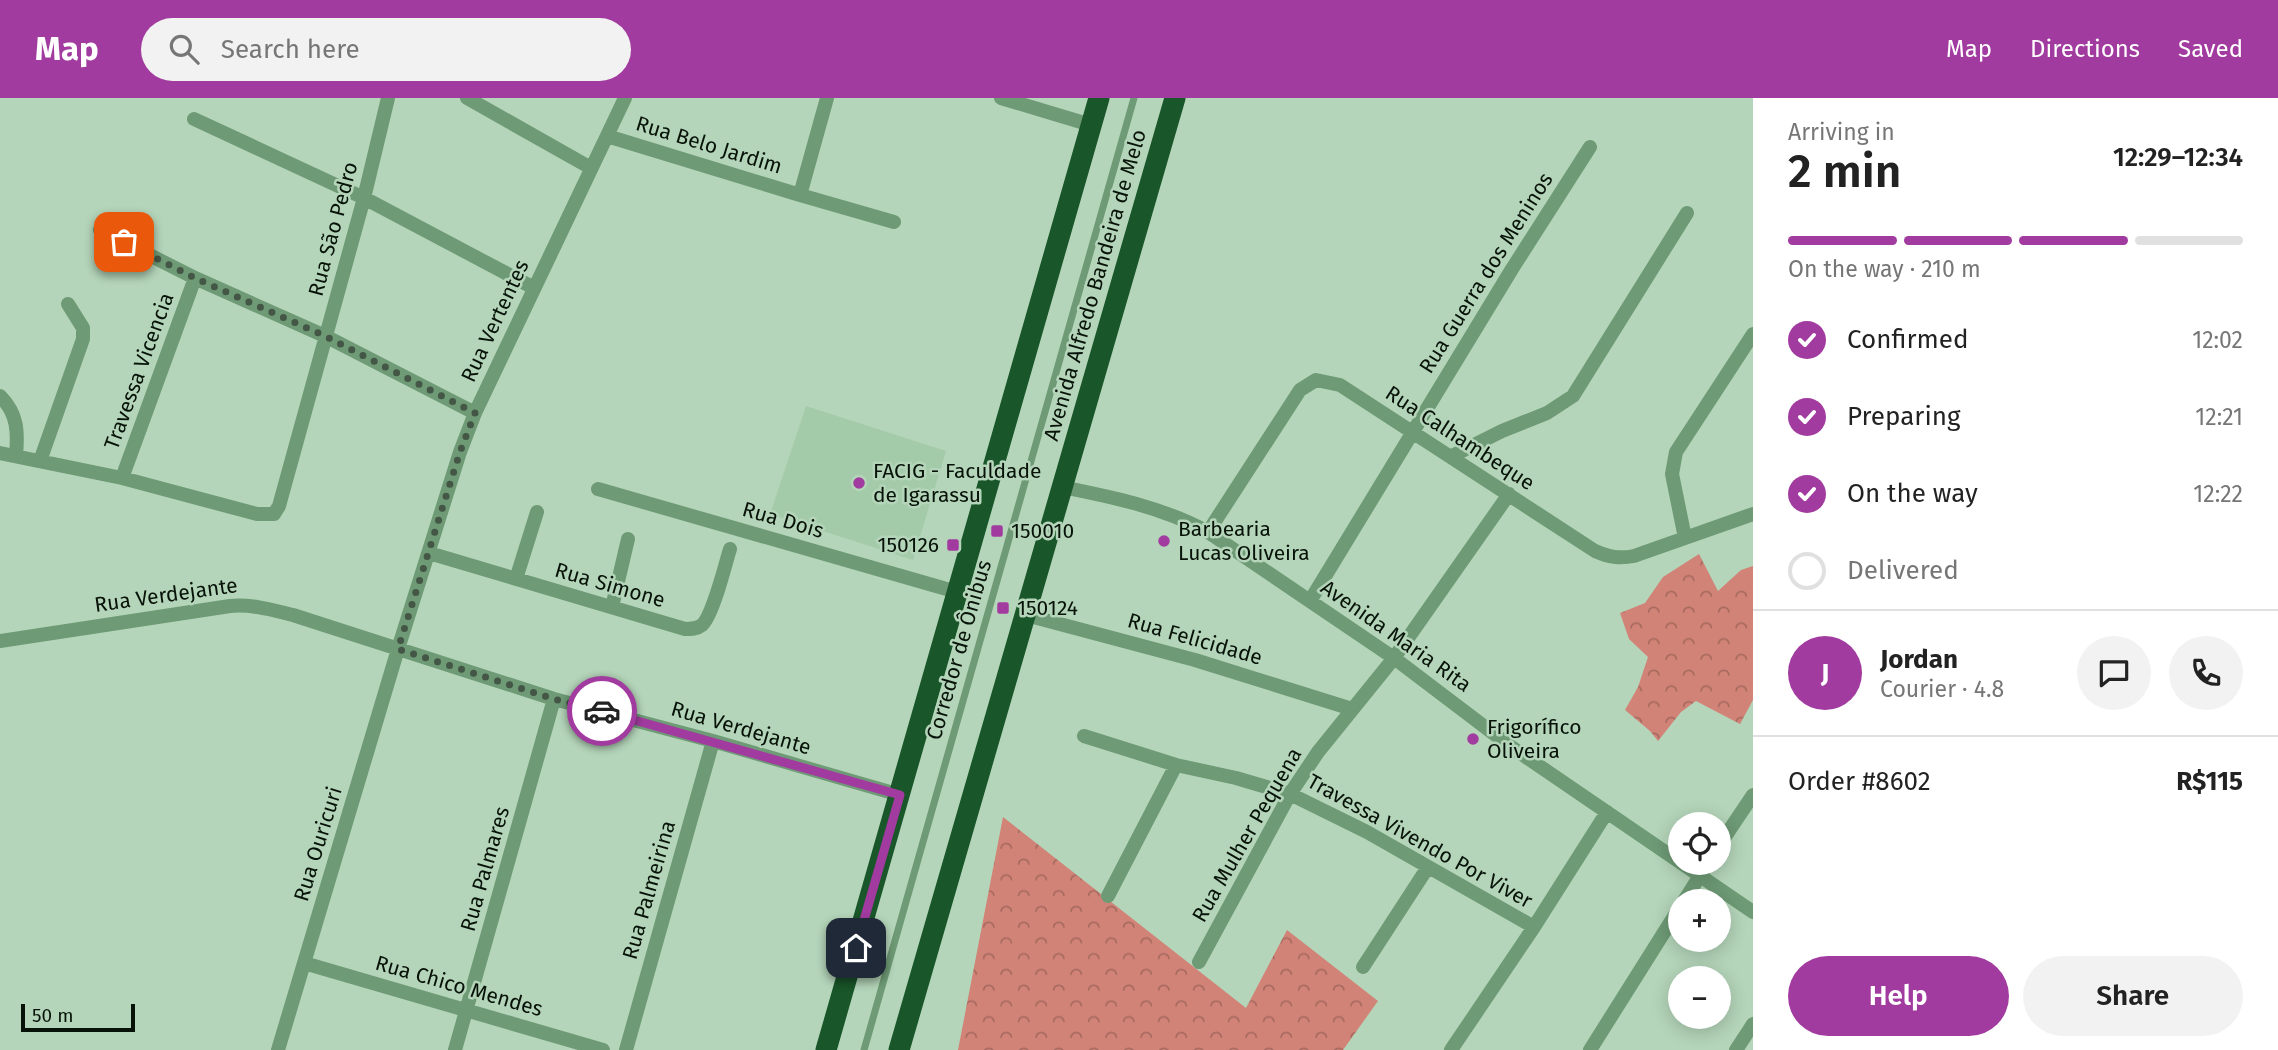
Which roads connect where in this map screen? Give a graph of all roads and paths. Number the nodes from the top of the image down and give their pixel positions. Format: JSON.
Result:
{"nodes":[{"id":1,"x":388,"y":98,"type":"edge"},
{"id":2,"x":467,"y":98,"type":"edge"},
{"id":3,"x":625,"y":98,"type":"edge"},
{"id":4,"x":827,"y":98,"type":"edge"},
{"id":5,"x":1001,"y":98,"type":"edge"},
{"id":6,"x":1099,"y":98,"type":"edge"},
{"id":7,"x":1134,"y":98,"type":"edge"},
{"id":8,"x":1175,"y":98,"type":"edge"},
{"id":9,"x":194,"y":119,"type":"dead end"},
{"id":10,"x":1091,"y":125,"type":"junction"},
{"id":11,"x":607,"y":135,"type":"junction"},
{"id":12,"x":1590,"y":147,"type":"dead end"},
{"id":13,"x":591,"y":168,"type":"junction"},
{"id":14,"x":800,"y":194,"type":"junction"},
{"id":15,"x":364,"y":198,"type":"junction"},
{"id":16,"x":1687,"y":213,"type":"dead end"},
{"id":17,"x":894,"y":222,"type":"dead end"},
{"id":18,"x":100,"y":230,"type":"dead end"},
{"id":19,"x":195,"y":278,"type":"junction"},
{"id":20,"x":534,"y":288,"type":"junction"},
{"id":21,"x":68,"y":304,"type":"dead end"},
{"id":22,"x":1753,"y":334,"type":"edge"},
{"id":23,"x":325,"y":336,"type":"junction"},
{"id":24,"x":0,"y":396,"type":"edge"},
{"id":25,"x":475,"y":413,"type":"junction"},
{"id":26,"x":1411,"y":433,"type":"junction"},
{"id":27,"x":0,"y":453,"type":"edge"},
{"id":28,"x":16,"y":456,"type":"junction"},
{"id":29,"x":1452,"y":456,"type":"junction"},
{"id":30,"x":40,"y":461,"type":"junction"},
{"id":31,"x":122,"y":478,"type":"junction"},
{"id":32,"x":1062,"y":487,"type":"junction"},
{"id":33,"x":598,"y":489,"type":"dead end"},
{"id":34,"x":1509,"y":494,"type":"junction"},
{"id":35,"x":537,"y":512,"type":"dead end"},
{"id":36,"x":1753,"y":514,"type":"edge"},
{"id":37,"x":1208,"y":532,"type":"junction"},
{"id":38,"x":1685,"y":538,"type":"junction"},
{"id":39,"x":628,"y":539,"type":"dead end"},
{"id":40,"x":730,"y":549,"type":"dead end"},
{"id":41,"x":429,"y":553,"type":"junction"},
{"id":42,"x":516,"y":579,"type":"junction"},
{"id":43,"x":957,"y":592,"type":"junction"},
{"id":44,"x":1310,"y":601,"type":"junction"},
{"id":45,"x":612,"y":607,"type":"junction"},
{"id":46,"x":1026,"y":615,"type":"junction"},
{"id":47,"x":0,"y":641,"type":"edge"},
{"id":48,"x":398,"y":649,"type":"junction"},
{"id":49,"x":1394,"y":658,"type":"junction"},
{"id":50,"x":554,"y":699,"type":"junction"},
{"id":51,"x":1352,"y":709,"type":"junction"},
{"id":52,"x":1084,"y":736,"type":"dead end"},
{"id":53,"x":713,"y":741,"type":"junction"},
{"id":54,"x":1177,"y":765,"type":"junction"},
{"id":55,"x":1290,"y":794,"type":"junction"},
{"id":56,"x":900,"y":795,"type":"junction"},
{"id":57,"x":1753,"y":795,"type":"edge"},
{"id":58,"x":1607,"y":812,"type":"junction"},
{"id":59,"x":1731,"y":828,"type":"edge"},
{"id":60,"x":1428,"y":867,"type":"junction"},
{"id":61,"x":1699,"y":877,"type":"junction"},
{"id":62,"x":1692,"y":889,"type":"edge"},
{"id":63,"x":1108,"y":896,"type":"dead end"},
{"id":64,"x":1753,"y":912,"type":"edge"},
{"id":65,"x":1668,"y":926,"type":"edge"},
{"id":66,"x":1534,"y":927,"type":"junction"},
{"id":67,"x":1199,"y":962,"type":"dead end"},
{"id":68,"x":304,"y":963,"type":"junction"},
{"id":69,"x":1363,"y":967,"type":"dead end"},
{"id":70,"x":467,"y":1010,"type":"junction"},
{"id":71,"x":1753,"y":1024,"type":"edge"},
{"id":72,"x":278,"y":1050,"type":"edge"},
{"id":73,"x":455,"y":1050,"type":"edge"},
{"id":74,"x":603,"y":1050,"type":"edge"},
{"id":75,"x":626,"y":1050,"type":"edge"},
{"id":76,"x":826,"y":1050,"type":"edge"},
{"id":77,"x":864,"y":1050,"type":"edge"},
{"id":78,"x":899,"y":1050,"type":"edge"},
{"id":79,"x":1451,"y":1050,"type":"edge"},
{"id":80,"x":1590,"y":1050,"type":"edge"},
{"id":81,"x":1735,"y":1050,"type":"edge"}],
"edges":[{"from":1,"to":15,"type":"street","name":"Rua São Pedro"},
{"from":2,"to":13,"type":"street"},
{"from":3,"to":11,"type":"street","name":"Rua Vertentes"},
{"from":4,"to":14,"type":"street"},
{"from":5,"to":10,"type":"street"},
{"from":6,"to":10,"type":"highway"},
{"from":7,"to":77,"type":"lane","name":"Corredor de Ônibus"},
{"from":8,"to":32,"type":"highway","name":"Avenida Alfredo Bandeira de Melo"},
{"from":9,"to":15,"type":"street"},
{"from":10,"to":43,"type":"highway"},
{"from":11,"to":13,"type":"street","name":"Rua Vertentes"},
{"from":11,"to":14,"type":"street","name":"Rua Belo Jardim"},
{"from":12,"to":26,"type":"street","name":"Rua Guerra dos Meninos"},
{"from":13,"to":20,"type":"street","name":"Rua Vertentes"},
{"from":14,"to":17,"type":"street","name":"Rua Belo Jardim"},
{"from":15,"to":20,"type":"street"},
{"from":15,"to":23,"type":"street","name":"Rua São Pedro"},
{"from":16,"to":29,"type":"street"},
{"from":18,"to":19,"type":"street"},
{"from":19,"to":23,"type":"street"},
{"from":19,"to":31,"type":"street","name":"Travessa Vicencia"},
{"from":20,"to":25,"type":"street","name":"Rua Vertentes"},
{"from":21,"to":30,"type":"street"},
{"from":22,"to":38,"type":"street"},
{"from":23,"to":25,"type":"street"},
{"from":23,"to":31,"type":"street","name":"Rua São Pedro"},
{"from":24,"to":28,"type":"street"},
{"from":25,"to":41,"type":"street","name":"Rua Vertentes"},
{"from":26,"to":29,"type":"street","name":"Rua Calhambeque"},
{"from":26,"to":37,"type":"street","name":"Rua Calhambeque"},
{"from":26,"to":44,"type":"street","name":"Rua Guerra dos Meninos"},
{"from":27,"to":28,"type":"street"},
{"from":28,"to":30,"type":"street"},
{"from":29,"to":34,"type":"street","name":"Rua Calhambeque"},
{"from":30,"to":31,"type":"street"},
{"from":32,"to":37,"type":"street","name":"Avenida Maria Rita"},
{"from":32,"to":46,"type":"highway","name":"Avenida Alfredo Bandeira de Melo"},
{"from":33,"to":43,"type":"street","name":"Rua Dois"},
{"from":34,"to":38,"type":"street","name":"Rua Calhambeque"},
{"from":34,"to":49,"type":"street","name":"Rua Mulher Pequena"},
{"from":35,"to":42,"type":"street"},
{"from":36,"to":38,"type":"street","name":"Rua Calhambeque"},
{"from":37,"to":44,"type":"street","name":"Avenida Maria Rita"},
{"from":39,"to":45,"type":"street"},
{"from":40,"to":45,"type":"street","name":"Rua Simone"},
{"from":41,"to":42,"type":"street","name":"Rua Simone"},
{"from":41,"to":48,"type":"street","name":"Rua Vertentes"},
{"from":42,"to":45,"type":"street","name":"Rua Simone"},
{"from":43,"to":56,"type":"highway"},
{"from":44,"to":49,"type":"street","name":"Avenida Maria Rita"},
{"from":46,"to":51,"type":"street","name":"Rua Felicidade"},
{"from":46,"to":78,"type":"highway","name":"Avenida Alfredo Bandeira de Melo"},
{"from":47,"to":48,"type":"street","name":"Rua Verdejante"},
{"from":48,"to":50,"type":"street","name":"Rua Verdejante"},
{"from":48,"to":68,"type":"street","name":"Rua Ouricuri"},
{"from":49,"to":51,"type":"street","name":"Rua Mulher Pequena"},
{"from":49,"to":58,"type":"street","name":"Avenida Maria Rita"},
{"from":50,"to":53,"type":"street","name":"Rua Verdejante"},
{"from":50,"to":70,"type":"street","name":"Rua Palmares"},
{"from":51,"to":55,"type":"street","name":"Rua Mulher Pequena"},
{"from":52,"to":54,"type":"street","name":"Travessa Vivendo Por Viver"},
{"from":53,"to":56,"type":"street","name":"Rua Verdejante"},
{"from":53,"to":75,"type":"street","name":"Rua Palmeirina"},
{"from":54,"to":55,"type":"street","name":"Travessa Vivendo Por Viver"},
{"from":54,"to":63,"type":"street"},
{"from":55,"to":60,"type":"street","name":"Travessa Vivendo Por Viver"},
{"from":55,"to":67,"type":"street","name":"Rua Mulher Pequena"},
{"from":56,"to":76,"type":"highway"},
{"from":57,"to":59,"type":"street"},
{"from":58,"to":61,"type":"street","name":"Avenida Maria Rita"},
{"from":58,"to":66,"type":"street"},
{"from":60,"to":66,"type":"street","name":"Travessa Vivendo Por Viver"},
{"from":60,"to":69,"type":"street"},
{"from":61,"to":62,"type":"street"},
{"from":61,"to":64,"type":"street","name":"Avenida Maria Rita"},
{"from":65,"to":80,"type":"street"},
{"from":66,"to":79,"type":"street"},
{"from":68,"to":70,"type":"street","name":"Rua Chico Mendes"},
{"from":68,"to":72,"type":"street","name":"Rua Ouricuri"},
{"from":70,"to":73,"type":"street","name":"Rua Palmares"},
{"from":70,"to":74,"type":"street","name":"Rua Chico Mendes"},
{"from":71,"to":81,"type":"street"}]}
